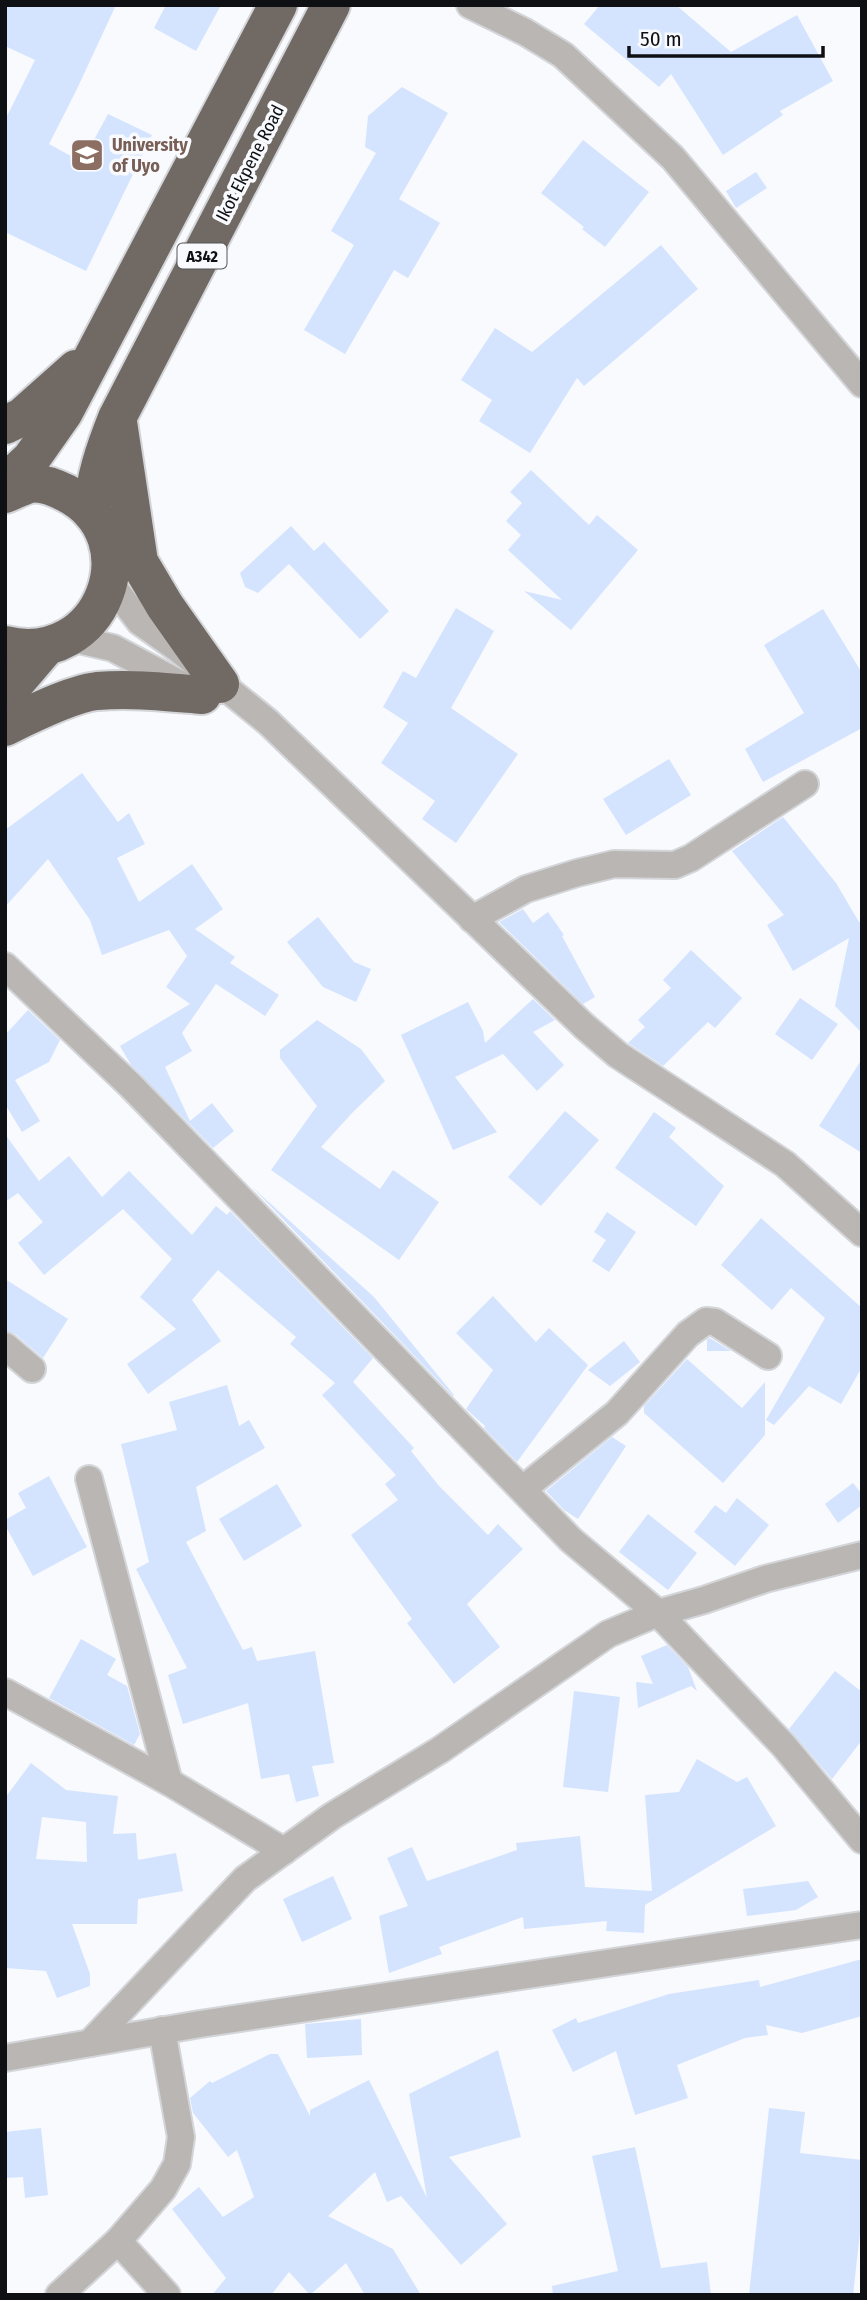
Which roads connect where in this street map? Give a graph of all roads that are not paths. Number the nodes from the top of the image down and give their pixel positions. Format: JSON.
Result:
{"nodes":[{"id":1,"x":278,"y":5,"type":"edge"},
{"id":2,"x":331,"y":5,"type":"edge"},
{"id":3,"x":470,"y":5,"type":"edge"},
{"id":4,"x":96,"y":351,"type":"junction"},
{"id":5,"x":862,"y":384,"type":"edge"},
{"id":6,"x":117,"y":418,"type":"junction"},
{"id":7,"x":5,"y":425,"type":"edge"},
{"id":8,"x":5,"y":482,"type":"edge"},
{"id":9,"x":5,"y":494,"type":"edge"},
{"id":10,"x":92,"y":513,"type":"junction"},
{"id":11,"x":110,"y":583,"type":"junction"},
{"id":12,"x":58,"y":643,"type":"junction"},
{"id":13,"x":5,"y":645,"type":"edge"},
{"id":14,"x":211,"y":689,"type":"junction"},
{"id":15,"x":5,"y":695,"type":"edge"},
{"id":16,"x":5,"y":727,"type":"edge"},
{"id":17,"x":805,"y":784,"type":"dead end"},
{"id":18,"x":472,"y":919,"type":"junction"},
{"id":19,"x":5,"y":966,"type":"edge"},
{"id":20,"x":862,"y":1233,"type":"edge"},
{"id":21,"x":5,"y":1346,"type":"edge"},
{"id":22,"x":768,"y":1356,"type":"dead end"},
{"id":23,"x":32,"y":1368,"type":"dead end"},
{"id":24,"x":89,"y":1479,"type":"dead end"},
{"id":25,"x":523,"y":1489,"type":"junction"},
{"id":26,"x":862,"y":1555,"type":"edge"},
{"id":27,"x":658,"y":1612,"type":"junction"},
{"id":28,"x":5,"y":1692,"type":"edge"},
{"id":29,"x":169,"y":1782,"type":"junction"},
{"id":30,"x":862,"y":1840,"type":"edge"},
{"id":31,"x":285,"y":1850,"type":"junction"},
{"id":32,"x":862,"y":1925,"type":"edge"},
{"id":33,"x":162,"y":2030,"type":"junction"},
{"id":34,"x":90,"y":2043,"type":"junction"},
{"id":35,"x":5,"y":2058,"type":"edge"},
{"id":36,"x":118,"y":2241,"type":"junction"},
{"id":37,"x":59,"y":2295,"type":"edge"},
{"id":38,"x":167,"y":2295,"type":"edge"}],
"edges":[{"from":1,"to":4,"type":"highway","number":"A342"},
{"from":2,"to":6,"type":"highway","name":"Ikot Ekpene Road","number":"A342"},
{"from":3,"to":5,"type":"street"},
{"from":4,"to":7,"type":"highway"},
{"from":4,"to":8,"type":"highway","number":"A342"},
{"from":6,"to":10,"type":"highway","name":"Ikot Ekpene Road","number":"A342"},
{"from":6,"to":14,"type":"highway"},
{"from":9,"to":10,"type":"highway"},
{"from":10,"to":11,"type":"highway"},
{"from":11,"to":12,"type":"highway"},
{"from":11,"to":14,"type":"street"},
{"from":12,"to":13,"type":"highway"},
{"from":12,"to":14,"type":"street"},
{"from":12,"to":15,"type":"highway"},
{"from":14,"to":16,"type":"highway"},
{"from":14,"to":18,"type":"street"},
{"from":17,"to":18,"type":"street"},
{"from":18,"to":20,"type":"street"},
{"from":19,"to":25,"type":"street"},
{"from":21,"to":23,"type":"street"},
{"from":22,"to":25,"type":"street"},
{"from":24,"to":29,"type":"street"},
{"from":25,"to":27,"type":"street"},
{"from":26,"to":27,"type":"street"},
{"from":27,"to":30,"type":"street"},
{"from":27,"to":31,"type":"street"},
{"from":28,"to":29,"type":"street"},
{"from":29,"to":31,"type":"street"},
{"from":31,"to":34,"type":"street"},
{"from":32,"to":33,"type":"street"},
{"from":33,"to":34,"type":"street"},
{"from":33,"to":36,"type":"street"},
{"from":34,"to":35,"type":"street"},
{"from":36,"to":37,"type":"street"},
{"from":36,"to":38,"type":"street"}]}
